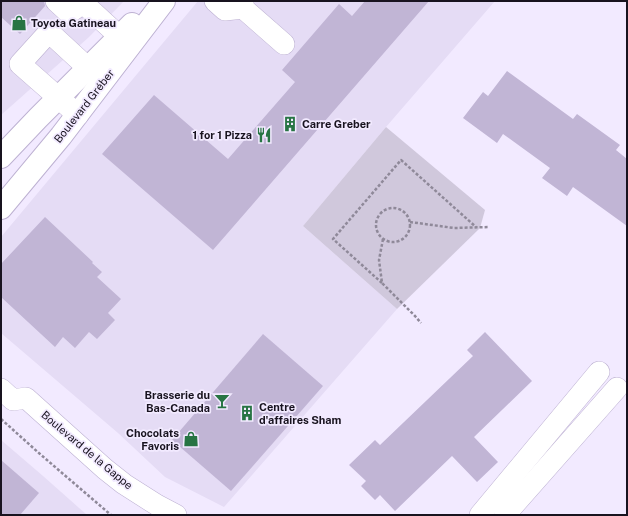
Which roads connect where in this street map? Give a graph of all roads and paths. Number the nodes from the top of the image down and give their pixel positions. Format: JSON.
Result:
{"nodes":[{"id":1,"x":56,"y":1,"type":"edge"},
{"id":2,"x":156,"y":1,"type":"edge"},
{"id":3,"x":164,"y":1,"type":"edge"},
{"id":4,"x":215,"y":1,"type":"edge"},
{"id":5,"x":243,"y":5,"type":"edge"},
{"id":6,"x":125,"y":41,"type":"junction"},
{"id":7,"x":284,"y":44,"type":"dead end"},
{"id":8,"x":96,"y":75,"type":"junction"},
{"id":9,"x":58,"y":98,"type":"junction"},
{"id":10,"x":78,"y":115,"type":"junction"},
{"id":11,"x":1,"y":157,"type":"edge"},
{"id":12,"x":1,"y":208,"type":"edge"},
{"id":13,"x":410,"y":222,"type":"junction"},
{"id":14,"x":476,"y":227,"type":"junction"},
{"id":15,"x":489,"y":227,"type":"dead end"},
{"id":16,"x":383,"y":239,"type":"junction"},
{"id":17,"x":382,"y":283,"type":"junction"},
{"id":18,"x":421,"y":323,"type":"dead end"},
{"id":19,"x":599,"y":372,"type":"dead end"},
{"id":20,"x":617,"y":388,"type":"dead end"},
{"id":21,"x":1,"y":389,"type":"edge"},
{"id":22,"x":1,"y":420,"type":"edge"},
{"id":23,"x":172,"y":514,"type":"edge"},
{"id":24,"x":111,"y":515,"type":"edge"},
{"id":25,"x":480,"y":515,"type":"edge"},
{"id":26,"x":505,"y":515,"type":"edge"}],
"edges":[{"from":1,"to":6,"type":"street"},
{"from":2,"to":6,"type":"main road","name":"Boulevard Gréber"},
{"from":3,"to":6,"type":"main road","name":"Boulevard Gréber"},
{"from":4,"to":5,"type":"street"},
{"from":5,"to":7,"type":"street"},
{"from":6,"to":8,"type":"main road","name":"Boulevard Gréber"},
{"from":8,"to":9,"type":"main road","name":"Boulevard Gréber"},
{"from":8,"to":9,"type":"street"},
{"from":8,"to":10,"type":"main road","name":"Boulevard Gréber"},
{"from":9,"to":10,"type":"street"},
{"from":9,"to":11,"type":"main road","name":"Boulevard Gréber"},
{"from":10,"to":12,"type":"main road","name":"Boulevard Gréber"},
{"from":13,"to":14,"type":"path"},
{"from":13,"to":16,"type":"path"},
{"from":13,"to":16,"type":"path"},
{"from":14,"to":15,"type":"path"},
{"from":14,"to":17,"type":"path"},
{"from":16,"to":17,"type":"path"},
{"from":17,"to":18,"type":"path"},
{"from":19,"to":25,"type":"street"},
{"from":20,"to":26,"type":"street"},
{"from":21,"to":23,"type":"street","name":"Boulevard de la Gappe"},
{"from":22,"to":24,"type":"path"}]}
